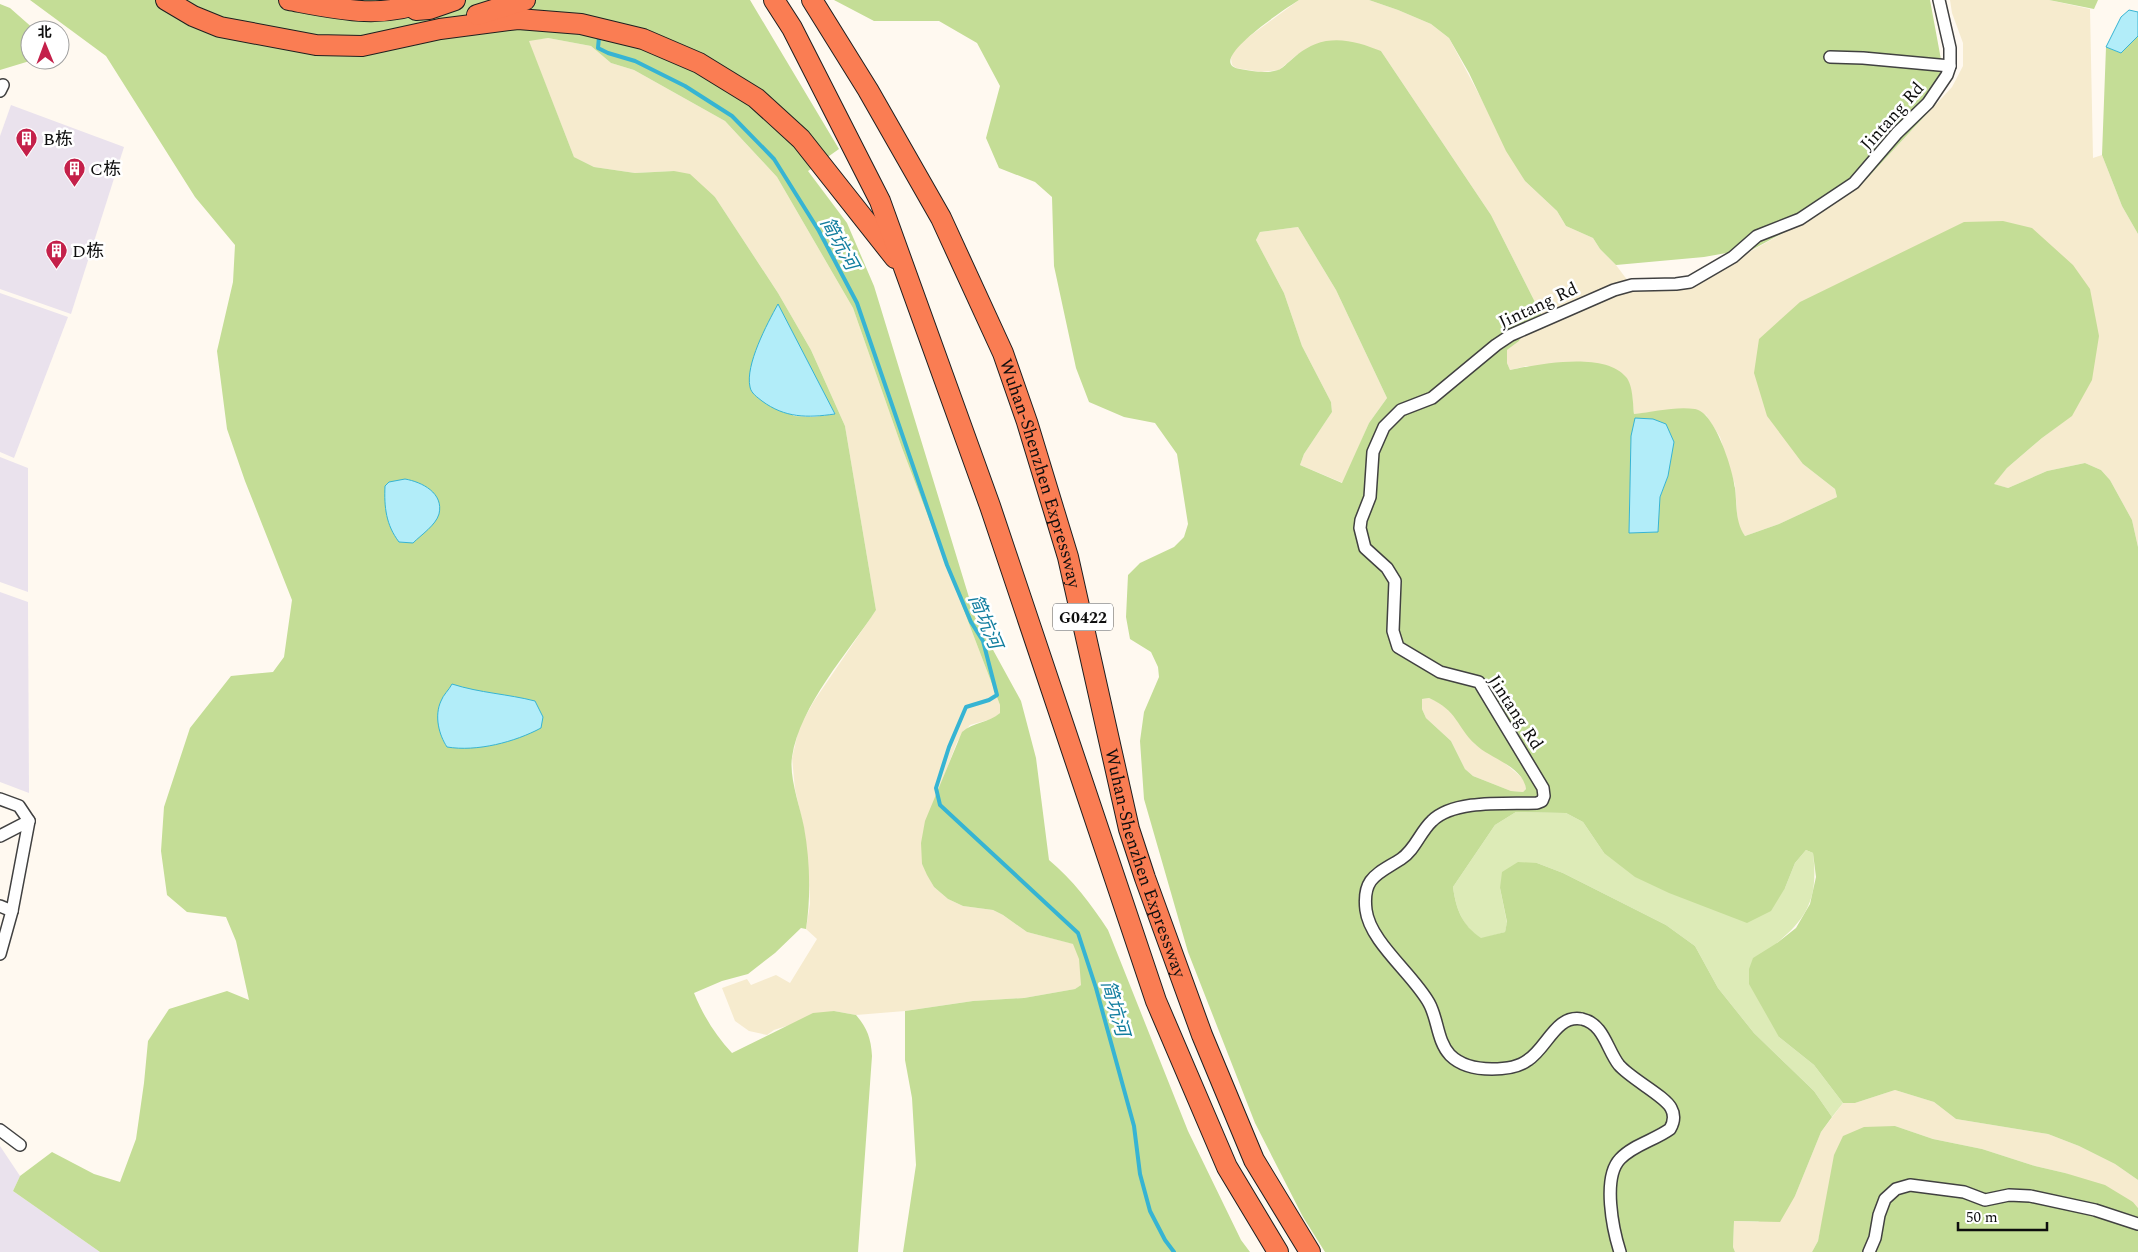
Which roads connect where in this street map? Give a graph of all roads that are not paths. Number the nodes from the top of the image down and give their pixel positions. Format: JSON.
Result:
{"nodes":[{"id":1,"x":166,"y":0,"type":"edge"},
{"id":2,"x":289,"y":0,"type":"edge"},
{"id":3,"x":429,"y":0,"type":"edge"},
{"id":4,"x":455,"y":0,"type":"edge"},
{"id":5,"x":525,"y":0,"type":"edge"},
{"id":6,"x":774,"y":0,"type":"edge"},
{"id":7,"x":812,"y":0,"type":"edge"},
{"id":8,"x":828,"y":0,"type":"edge"},
{"id":9,"x":1939,"y":0,"type":"edge"},
{"id":10,"x":372,"y":13,"type":"junction"},
{"id":11,"x":440,"y":29,"type":"junction"},
{"id":12,"x":1830,"y":57,"type":"dead end"},
{"id":13,"x":1950,"y":66,"type":"junction"},
{"id":14,"x":868,"y":90,"type":"junction"},
{"id":15,"x":908,"y":276,"type":"junction"},
{"id":16,"x":0,"y":799,"type":"edge"},
{"id":17,"x":29,"y":821,"type":"junction"},
{"id":18,"x":0,"y":836,"type":"edge"},
{"id":19,"x":0,"y":906,"type":"edge"},
{"id":20,"x":12,"y":911,"type":"junction"},
{"id":21,"x":0,"y":954,"type":"edge"},
{"id":22,"x":0,"y":1130,"type":"edge"},
{"id":23,"x":20,"y":1145,"type":"dead end"},
{"id":24,"x":2138,"y":1224,"type":"edge"},
{"id":25,"x":1278,"y":1252,"type":"edge"},
{"id":26,"x":1310,"y":1252,"type":"edge"},
{"id":27,"x":1620,"y":1252,"type":"edge"},
{"id":28,"x":1869,"y":1252,"type":"edge"}],
"edges":[{"from":1,"to":11,"type":"highway"},
{"from":2,"to":10,"type":"highway"},
{"from":3,"to":10,"type":"highway"},
{"from":4,"to":10,"type":"highway"},
{"from":5,"to":11,"type":"highway"},
{"from":6,"to":15,"type":"highway","name":"Wuhan-Shenzhen Expressway","number":"G0422"},
{"from":7,"to":14,"type":"highway","name":"Wuhan-Shenzhen Expressway","number":"G0422"},
{"from":8,"to":14,"type":"highway"},
{"from":9,"to":13,"type":"street","name":"Jintang Rd"},
{"from":11,"to":15,"type":"highway"},
{"from":12,"to":13,"type":"street"},
{"from":13,"to":27,"type":"street","name":"Jintang Rd"},
{"from":14,"to":26,"type":"highway","name":"Wuhan-Shenzhen Expressway","number":"G0422"},
{"from":15,"to":25,"type":"highway","name":"Wuhan-Shenzhen Expressway","number":"G0422"},
{"from":16,"to":17,"type":"street"},
{"from":17,"to":18,"type":"street"},
{"from":17,"to":20,"type":"street"},
{"from":19,"to":20,"type":"street"},
{"from":20,"to":21,"type":"street"},
{"from":22,"to":23,"type":"street"},
{"from":24,"to":28,"type":"street"}]}
